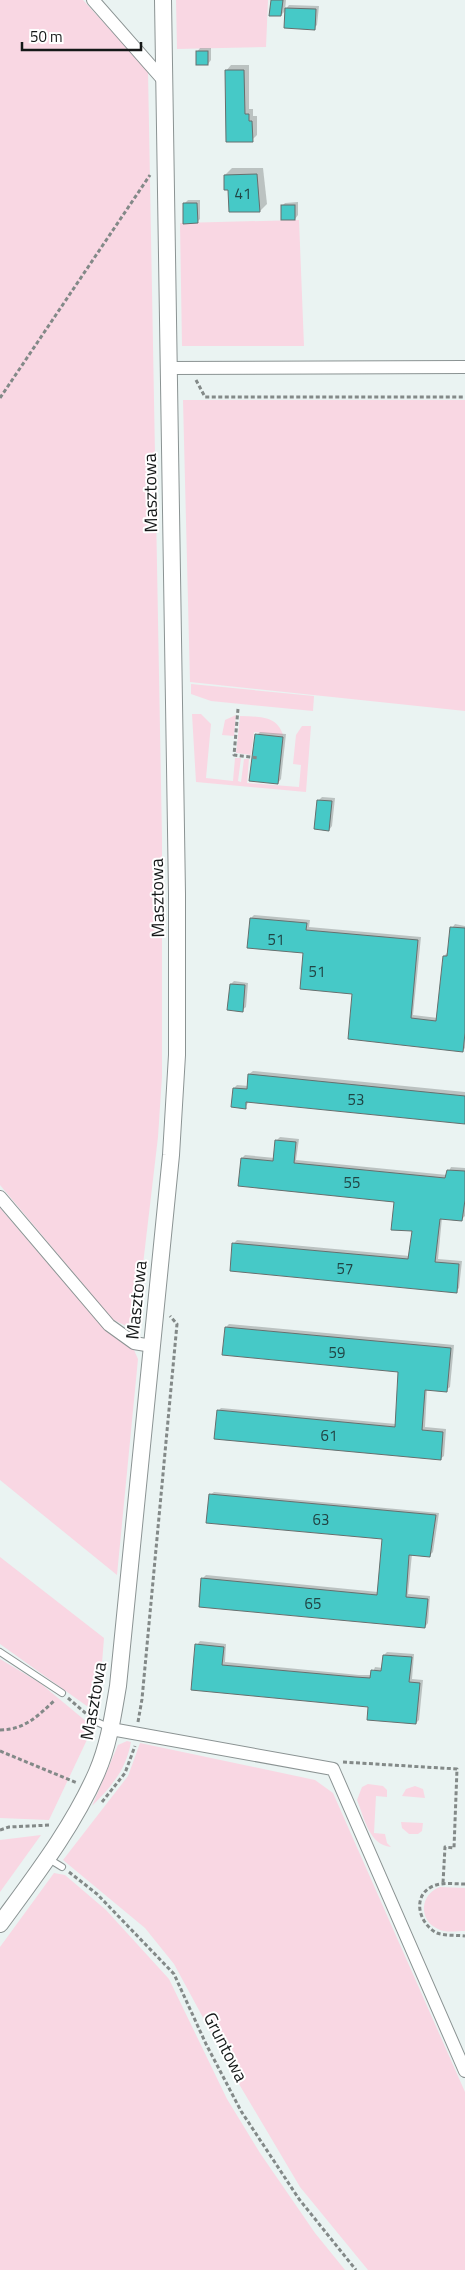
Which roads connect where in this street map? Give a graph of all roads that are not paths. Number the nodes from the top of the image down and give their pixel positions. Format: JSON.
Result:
{"nodes":[{"id":1,"x":93,"y":0,"type":"edge"},
{"id":2,"x":163,"y":0,"type":"edge"},
{"id":3,"x":165,"y":82,"type":"junction"},
{"id":4,"x":465,"y":367,"type":"edge"},
{"id":5,"x":168,"y":368,"type":"junction"},
{"id":6,"x":0,"y":1197,"type":"edge"},
{"id":7,"x":152,"y":1346,"type":"junction"},
{"id":8,"x":0,"y":1652,"type":"edge"},
{"id":9,"x":62,"y":1693,"type":"road end"},
{"id":10,"x":104,"y":1725,"type":"junction"},
{"id":11,"x":48,"y":1858,"type":"junction"},
{"id":12,"x":62,"y":1868,"type":"road end"},
{"id":13,"x":0,"y":1924,"type":"edge"},
{"id":14,"x":465,"y":2071,"type":"edge"}],
"edges":[{"from":1,"to":3,"type":"street"},
{"from":2,"to":3,"type":"street","name":"Masztowa"},
{"from":3,"to":5,"type":"street","name":"Masztowa"},
{"from":4,"to":5,"type":"street"},
{"from":5,"to":7,"type":"street","name":"Masztowa"},
{"from":6,"to":7,"type":"street"},
{"from":7,"to":10,"type":"street","name":"Masztowa"},
{"from":8,"to":9,"type":"lane"},
{"from":10,"to":11,"type":"street","name":"Masztowa"},
{"from":10,"to":14,"type":"street"},
{"from":11,"to":12,"type":"lane"},
{"from":11,"to":13,"type":"street","name":"Masztowa"}]}
